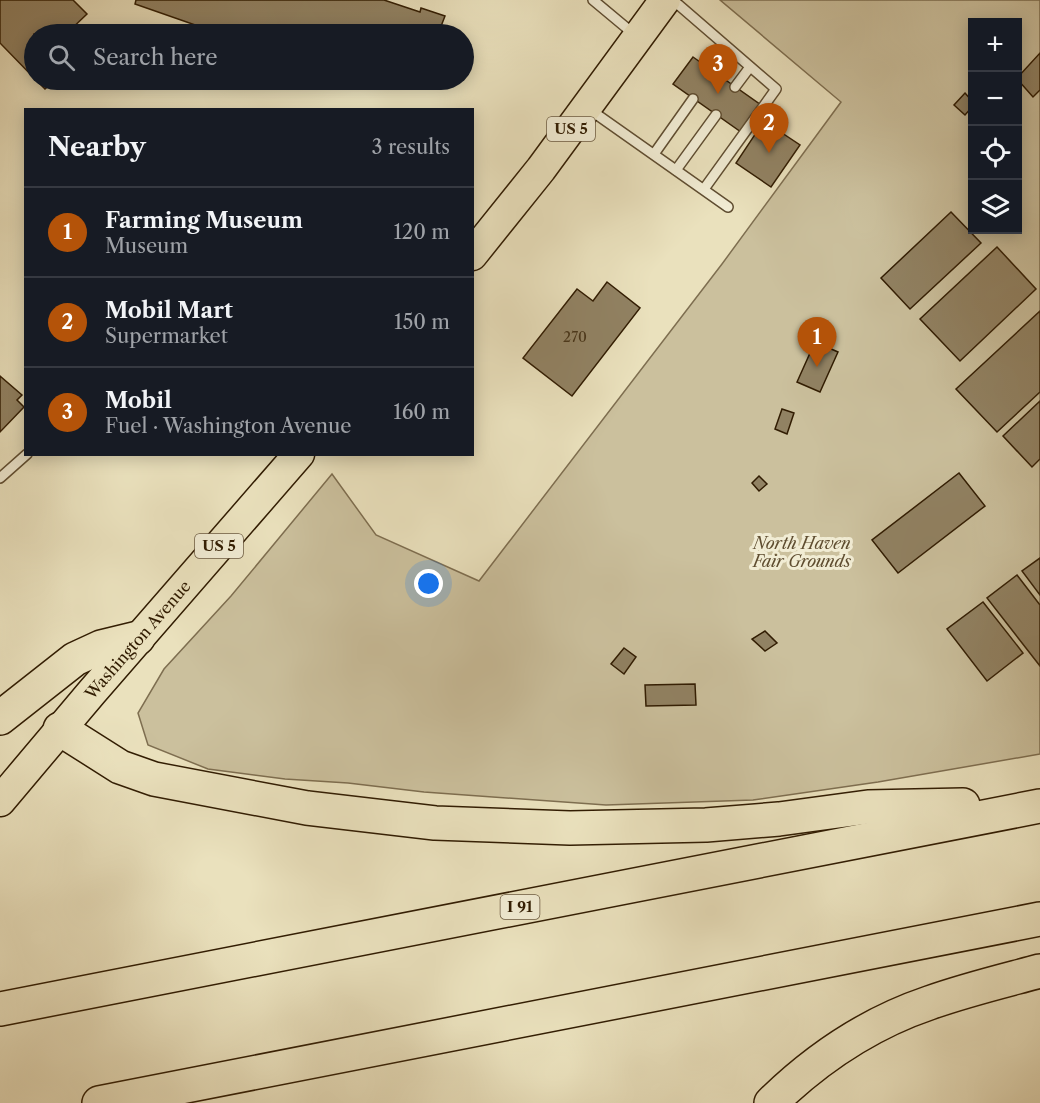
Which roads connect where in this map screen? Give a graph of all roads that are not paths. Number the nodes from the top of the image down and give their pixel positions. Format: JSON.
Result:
{"nodes":[{"id":1,"x":593,"y":0,"type":"edge"},
{"id":2,"x":665,"y":0,"type":"edge"},
{"id":3,"x":673,"y":0,"type":"edge"},
{"id":4,"x":638,"y":37,"type":"junction"},
{"id":5,"x":729,"y":49,"type":"junction"},
{"id":6,"x":750,"y":67,"type":"junction"},
{"id":7,"x":713,"y":71,"type":"dead end"},
{"id":8,"x":735,"y":87,"type":"dead end"},
{"id":9,"x":693,"y":99,"type":"dead end"},
{"id":10,"x":587,"y":107,"type":"junction"},
{"id":11,"x":716,"y":115,"type":"dead end"},
{"id":12,"x":654,"y":154,"type":"junction"},
{"id":13,"x":676,"y":170,"type":"junction"},
{"id":14,"x":704,"y":189,"type":"junction"},
{"id":15,"x":728,"y":207,"type":"dead end"},
{"id":16,"x":474,"y":253,"type":"edge"},
{"id":17,"x":25,"y":456,"type":"edge"},
{"id":18,"x":297,"y":456,"type":"edge"},
{"id":19,"x":0,"y":478,"type":"edge"},
{"id":20,"x":138,"y":638,"type":"junction"},
{"id":21,"x":0,"y":718,"type":"edge"},
{"id":22,"x":60,"y":729,"type":"junction"},
{"id":23,"x":0,"y":801,"type":"edge"},
{"id":24,"x":1040,"y":804,"type":"edge"},
{"id":25,"x":1040,"y":919,"type":"edge"},
{"id":26,"x":1040,"y":971,"type":"edge"},
{"id":27,"x":0,"y":1009,"type":"edge"},
{"id":28,"x":99,"y":1103,"type":"edge"},
{"id":29,"x":771,"y":1103,"type":"edge"}],
"edges":[{"from":1,"to":4,"type":"lane"},
{"from":2,"to":4,"type":"main road","number":"US 5"},
{"from":3,"to":5,"type":"lane"},
{"from":4,"to":10,"type":"main road","number":"US 5"},
{"from":5,"to":6,"type":"lane"},
{"from":5,"to":7,"type":"lane"},
{"from":6,"to":8,"type":"lane"},
{"from":6,"to":14,"type":"lane"},
{"from":9,"to":12,"type":"lane"},
{"from":10,"to":12,"type":"lane"},
{"from":10,"to":16,"type":"main road","number":"US 5"},
{"from":11,"to":13,"type":"lane"},
{"from":12,"to":13,"type":"lane"},
{"from":13,"to":14,"type":"lane"},
{"from":14,"to":15,"type":"lane"},
{"from":17,"to":19,"type":"lane"},
{"from":18,"to":20,"type":"main road","name":"Washington Avenue","number":"US 5"},
{"from":20,"to":21,"type":"highway"},
{"from":20,"to":22,"type":"main road","name":"Washington Avenue","number":"US 5"},
{"from":22,"to":23,"type":"main road","name":"Washington Avenue","number":"US 5"},
{"from":22,"to":24,"type":"highway"},
{"from":24,"to":27,"type":"highway","number":"I 91"},
{"from":25,"to":28,"type":"highway"},
{"from":26,"to":29,"type":"highway"}]}
